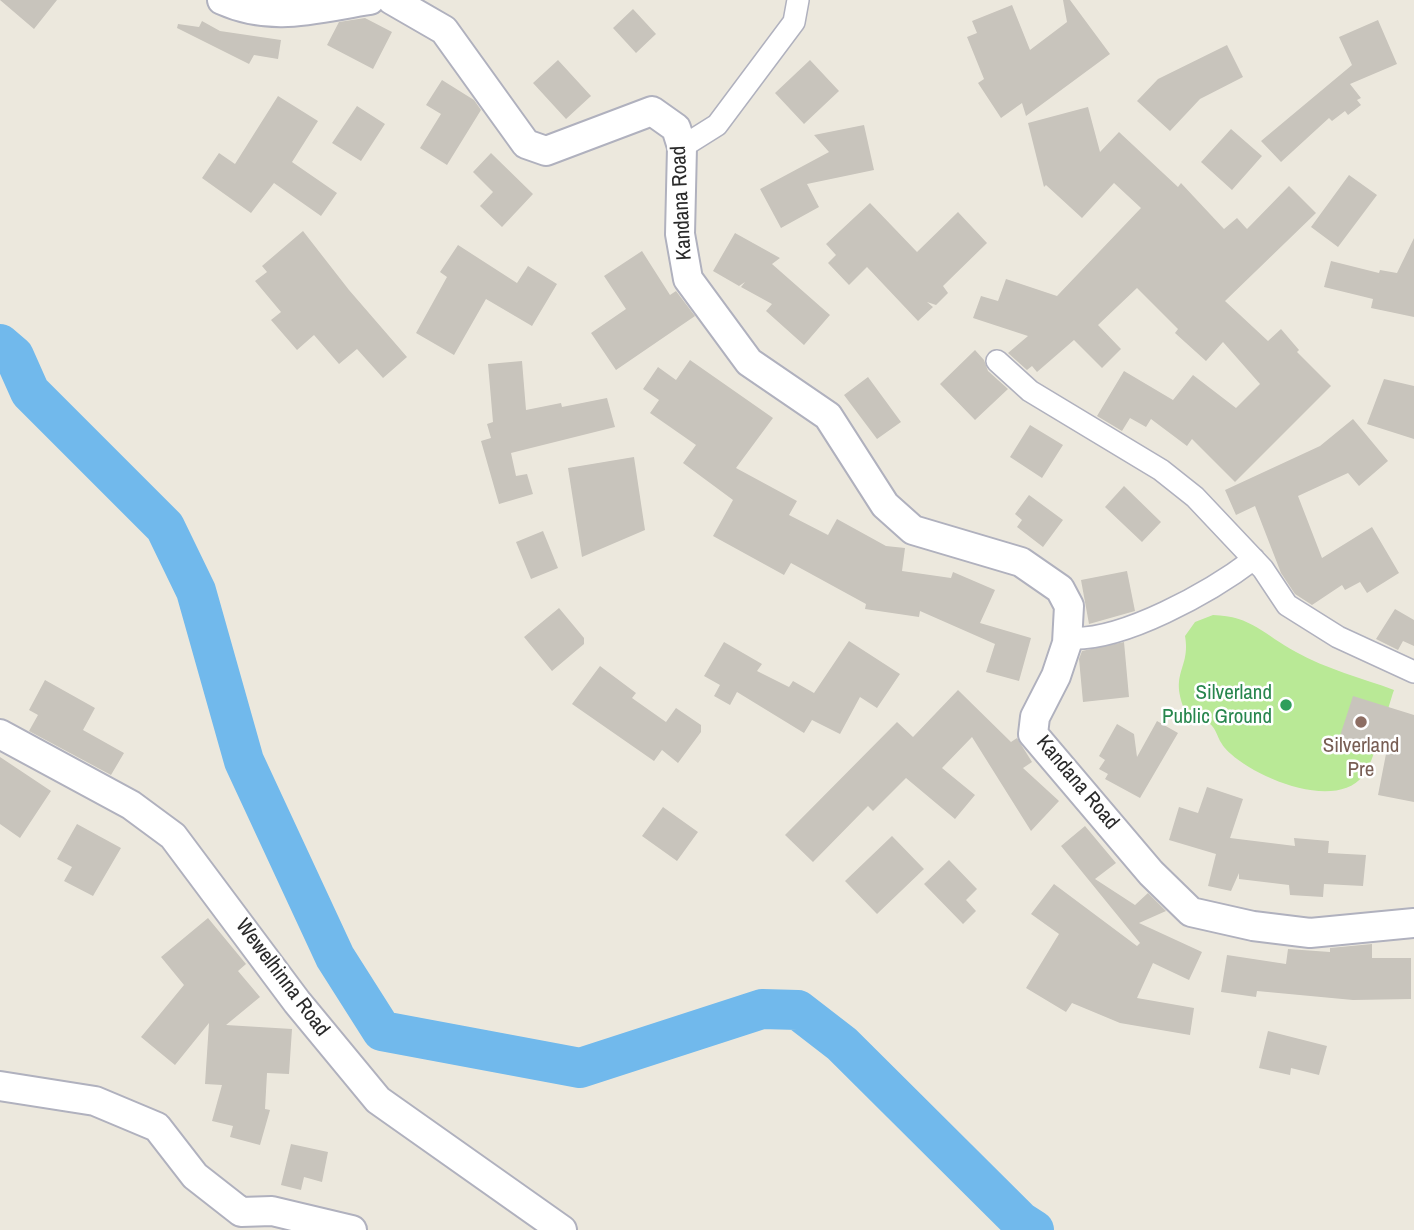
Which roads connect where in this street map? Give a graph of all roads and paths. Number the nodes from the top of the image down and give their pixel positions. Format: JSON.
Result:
{"nodes":[{"id":1,"x":222,"y":0,"type":"edge"},
{"id":2,"x":370,"y":0,"type":"edge"},
{"id":3,"x":393,"y":0,"type":"edge"},
{"id":4,"x":798,"y":0,"type":"edge"},
{"id":5,"x":682,"y":147,"type":"junction"},
{"id":6,"x":997,"y":361,"type":"dead end"},
{"id":7,"x":1254,"y":559,"type":"junction"},
{"id":8,"x":1067,"y":638,"type":"junction"},
{"id":9,"x":1414,"y":672,"type":"edge"},
{"id":10,"x":0,"y":734,"type":"edge"},
{"id":11,"x":1414,"y":923,"type":"edge"},
{"id":12,"x":0,"y":1086,"type":"edge"},
{"id":13,"x":352,"y":1230,"type":"edge"},
{"id":14,"x":562,"y":1230,"type":"edge"}],
"edges":[{"from":1,"to":2,"type":"street"},
{"from":3,"to":5,"type":"street","name":"Kandana Road"},
{"from":4,"to":5,"type":"street"},
{"from":5,"to":8,"type":"street","name":"Kandana Road"},
{"from":6,"to":7,"type":"street"},
{"from":7,"to":8,"type":"street"},
{"from":7,"to":9,"type":"street"},
{"from":8,"to":11,"type":"street","name":"Kandana Road"},
{"from":10,"to":14,"type":"street","name":"Wewelhinna Road"},
{"from":12,"to":13,"type":"street"}]}
